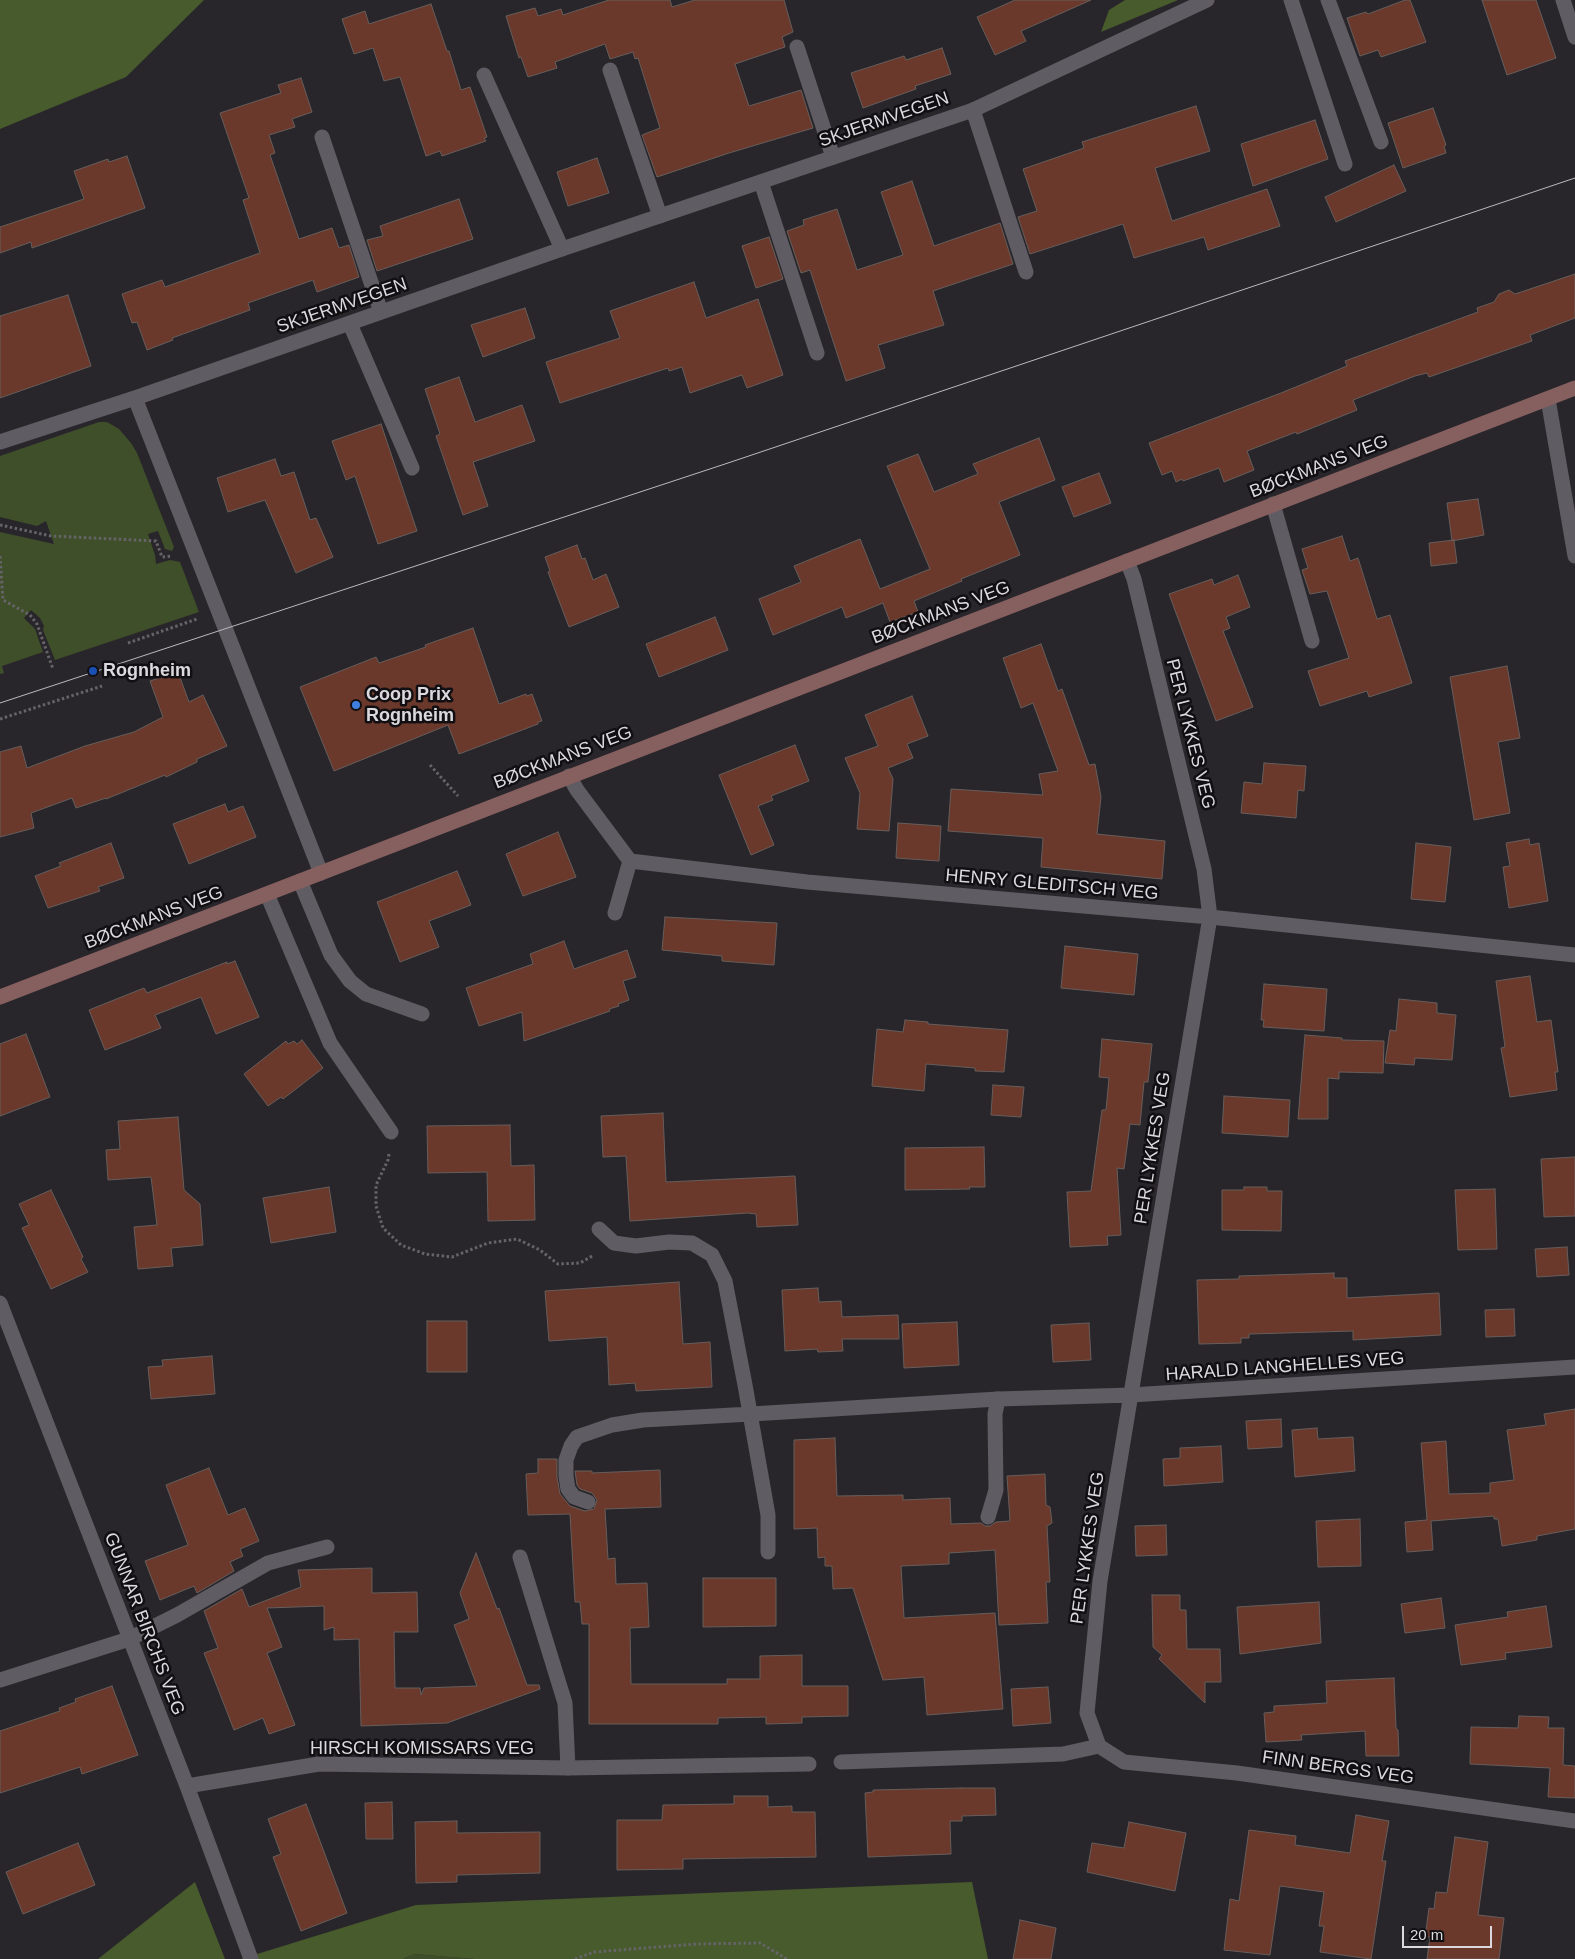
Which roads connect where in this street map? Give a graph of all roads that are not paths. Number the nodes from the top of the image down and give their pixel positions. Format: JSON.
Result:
{"nodes":[{"id":1,"x":1208,"y":0,"type":"edge"},
{"id":2,"x":1291,"y":0,"type":"edge"},
{"id":3,"x":1328,"y":0,"type":"edge"},
{"id":4,"x":1563,"y":0,"type":"edge"},
{"id":5,"x":1575,"y":37,"type":"edge"},
{"id":6,"x":797,"y":47,"type":"dead end"},
{"id":7,"x":610,"y":70,"type":"dead end"},
{"id":8,"x":484,"y":75,"type":"dead end"},
{"id":9,"x":972,"y":110,"type":"junction"},
{"id":10,"x":322,"y":137,"type":"dead end"},
{"id":11,"x":1381,"y":142,"type":"dead end"},
{"id":12,"x":833,"y":157,"type":"junction"},
{"id":13,"x":1345,"y":164,"type":"dead end"},
{"id":14,"x":761,"y":182,"type":"junction"},
{"id":15,"x":660,"y":216,"type":"junction"},
{"id":16,"x":562,"y":249,"type":"junction"},
{"id":17,"x":1026,"y":272,"type":"dead end"},
{"id":18,"x":381,"y":312,"type":"junction"},
{"id":19,"x":350,"y":324,"type":"junction"},
{"id":20,"x":817,"y":354,"type":"dead end"},
{"id":21,"x":1575,"y":388,"type":"edge"},
{"id":22,"x":135,"y":398,"type":"junction"},
{"id":23,"x":1548,"y":399,"type":"junction"},
{"id":24,"x":0,"y":442,"type":"edge"},
{"id":25,"x":412,"y":468,"type":"dead end"},
{"id":26,"x":1274,"y":504,"type":"junction"},
{"id":27,"x":1572,"y":520,"type":"edge"},
{"id":28,"x":1575,"y":556,"type":"edge"},
{"id":29,"x":1127,"y":561,"type":"junction"},
{"id":30,"x":1312,"y":641,"type":"dead end"},
{"id":31,"x":569,"y":776,"type":"junction"},
{"id":32,"x":630,"y":861,"type":"junction"},
{"id":33,"x":321,"y":873,"type":"junction"},
{"id":34,"x":300,"y":881,"type":"junction"},
{"id":35,"x":267,"y":894,"type":"junction"},
{"id":36,"x":615,"y":913,"type":"dead end"},
{"id":37,"x":1210,"y":917,"type":"junction"},
{"id":38,"x":1575,"y":955,"type":"edge"},
{"id":39,"x":0,"y":997,"type":"edge"},
{"id":40,"x":422,"y":1014,"type":"dead end"},
{"id":41,"x":391,"y":1132,"type":"road end"},
{"id":42,"x":600,"y":1229,"type":"dead end"},
{"id":43,"x":0,"y":1303,"type":"edge"},
{"id":44,"x":1575,"y":1367,"type":"edge"},
{"id":45,"x":1131,"y":1395,"type":"junction"},
{"id":46,"x":998,"y":1399,"type":"junction"},
{"id":47,"x":750,"y":1414,"type":"junction"},
{"id":48,"x":588,"y":1502,"type":"dead end"},
{"id":49,"x":988,"y":1517,"type":"dead end"},
{"id":50,"x":327,"y":1548,"type":"dead end"},
{"id":51,"x":768,"y":1552,"type":"dead end"},
{"id":52,"x":520,"y":1557,"type":"dead end"},
{"id":53,"x":129,"y":1639,"type":"junction"},
{"id":54,"x":0,"y":1680,"type":"edge"},
{"id":55,"x":1100,"y":1746,"type":"junction"},
{"id":56,"x":841,"y":1762,"type":"dead end"},
{"id":57,"x":809,"y":1764,"type":"dead end"},
{"id":58,"x":568,"y":1768,"type":"junction"},
{"id":59,"x":187,"y":1786,"type":"junction"},
{"id":60,"x":1575,"y":1821,"type":"edge"},
{"id":61,"x":251,"y":1959,"type":"edge"}],
"edges":[{"from":1,"to":9,"type":"street","name":"SKJERMVEGEN"},
{"from":2,"to":13,"type":"street"},
{"from":3,"to":11,"type":"street"},
{"from":4,"to":5,"type":"street"},
{"from":6,"to":12,"type":"street"},
{"from":7,"to":15,"type":"street"},
{"from":8,"to":16,"type":"street"},
{"from":9,"to":12,"type":"street","name":"SKJERMVEGEN"},
{"from":9,"to":17,"type":"street"},
{"from":10,"to":18,"type":"street"},
{"from":12,"to":14,"type":"street","name":"SKJERMVEGEN"},
{"from":14,"to":15,"type":"street","name":"SKJERMVEGEN"},
{"from":14,"to":20,"type":"street"},
{"from":15,"to":16,"type":"street","name":"SKJERMVEGEN"},
{"from":16,"to":18,"type":"street","name":"SKJERMVEGEN"},
{"from":18,"to":19,"type":"street","name":"SKJERMVEGEN"},
{"from":19,"to":22,"type":"street","name":"SKJERMVEGEN"},
{"from":19,"to":25,"type":"street"},
{"from":21,"to":23,"type":"main road","name":"BØCKMANS VEG"},
{"from":22,"to":24,"type":"street","name":"SKJERMVEGEN"},
{"from":22,"to":33,"type":"street"},
{"from":23,"to":26,"type":"main road","name":"BØCKMANS VEG"},
{"from":23,"to":27,"type":"street"},
{"from":26,"to":29,"type":"main road","name":"BØCKMANS VEG"},
{"from":26,"to":30,"type":"street"},
{"from":27,"to":28,"type":"street"},
{"from":29,"to":31,"type":"main road","name":"BØCKMANS VEG"},
{"from":29,"to":37,"type":"street","name":"PER LYKKES VEG"},
{"from":31,"to":32,"type":"street"},
{"from":31,"to":33,"type":"main road","name":"BØCKMANS VEG"},
{"from":32,"to":36,"type":"street"},
{"from":32,"to":37,"type":"street","name":"HENRY GLEDITSCH VEG"},
{"from":33,"to":34,"type":"main road","name":"BØCKMANS VEG"},
{"from":34,"to":35,"type":"main road","name":"BØCKMANS VEG"},
{"from":34,"to":40,"type":"street"},
{"from":35,"to":39,"type":"main road","name":"BØCKMANS VEG"},
{"from":35,"to":41,"type":"street"},
{"from":37,"to":38,"type":"street","name":"HENRY GLEDITSCH VEG"},
{"from":37,"to":45,"type":"street","name":"PER LYKKES VEG"},
{"from":42,"to":47,"type":"street"},
{"from":43,"to":53,"type":"street","name":"GUNNAR BIRCHS VEG"},
{"from":44,"to":45,"type":"street","name":"HARALD LANGHELLES VEG"},
{"from":45,"to":46,"type":"street","name":"HARALD LANGHELLES VEG"},
{"from":45,"to":55,"type":"street","name":"PER LYKKES VEG"},
{"from":46,"to":47,"type":"street","name":"HARALD LANGHELLES VEG"},
{"from":46,"to":49,"type":"street"},
{"from":47,"to":48,"type":"street","name":"HARALD LANGHELLES VEG"},
{"from":47,"to":51,"type":"street"},
{"from":50,"to":53,"type":"street"},
{"from":52,"to":58,"type":"street"},
{"from":53,"to":54,"type":"street"},
{"from":53,"to":59,"type":"street","name":"GUNNAR BIRCHS VEG"},
{"from":55,"to":56,"type":"street"},
{"from":55,"to":60,"type":"street","name":"FINN BERGS VEG"},
{"from":57,"to":58,"type":"street","name":"HIRSCH KOMISSARS VEG"},
{"from":58,"to":59,"type":"street","name":"HIRSCH KOMISSARS VEG"},
{"from":59,"to":61,"type":"street","name":"GUNNAR BIRCHS VEG"}]}
